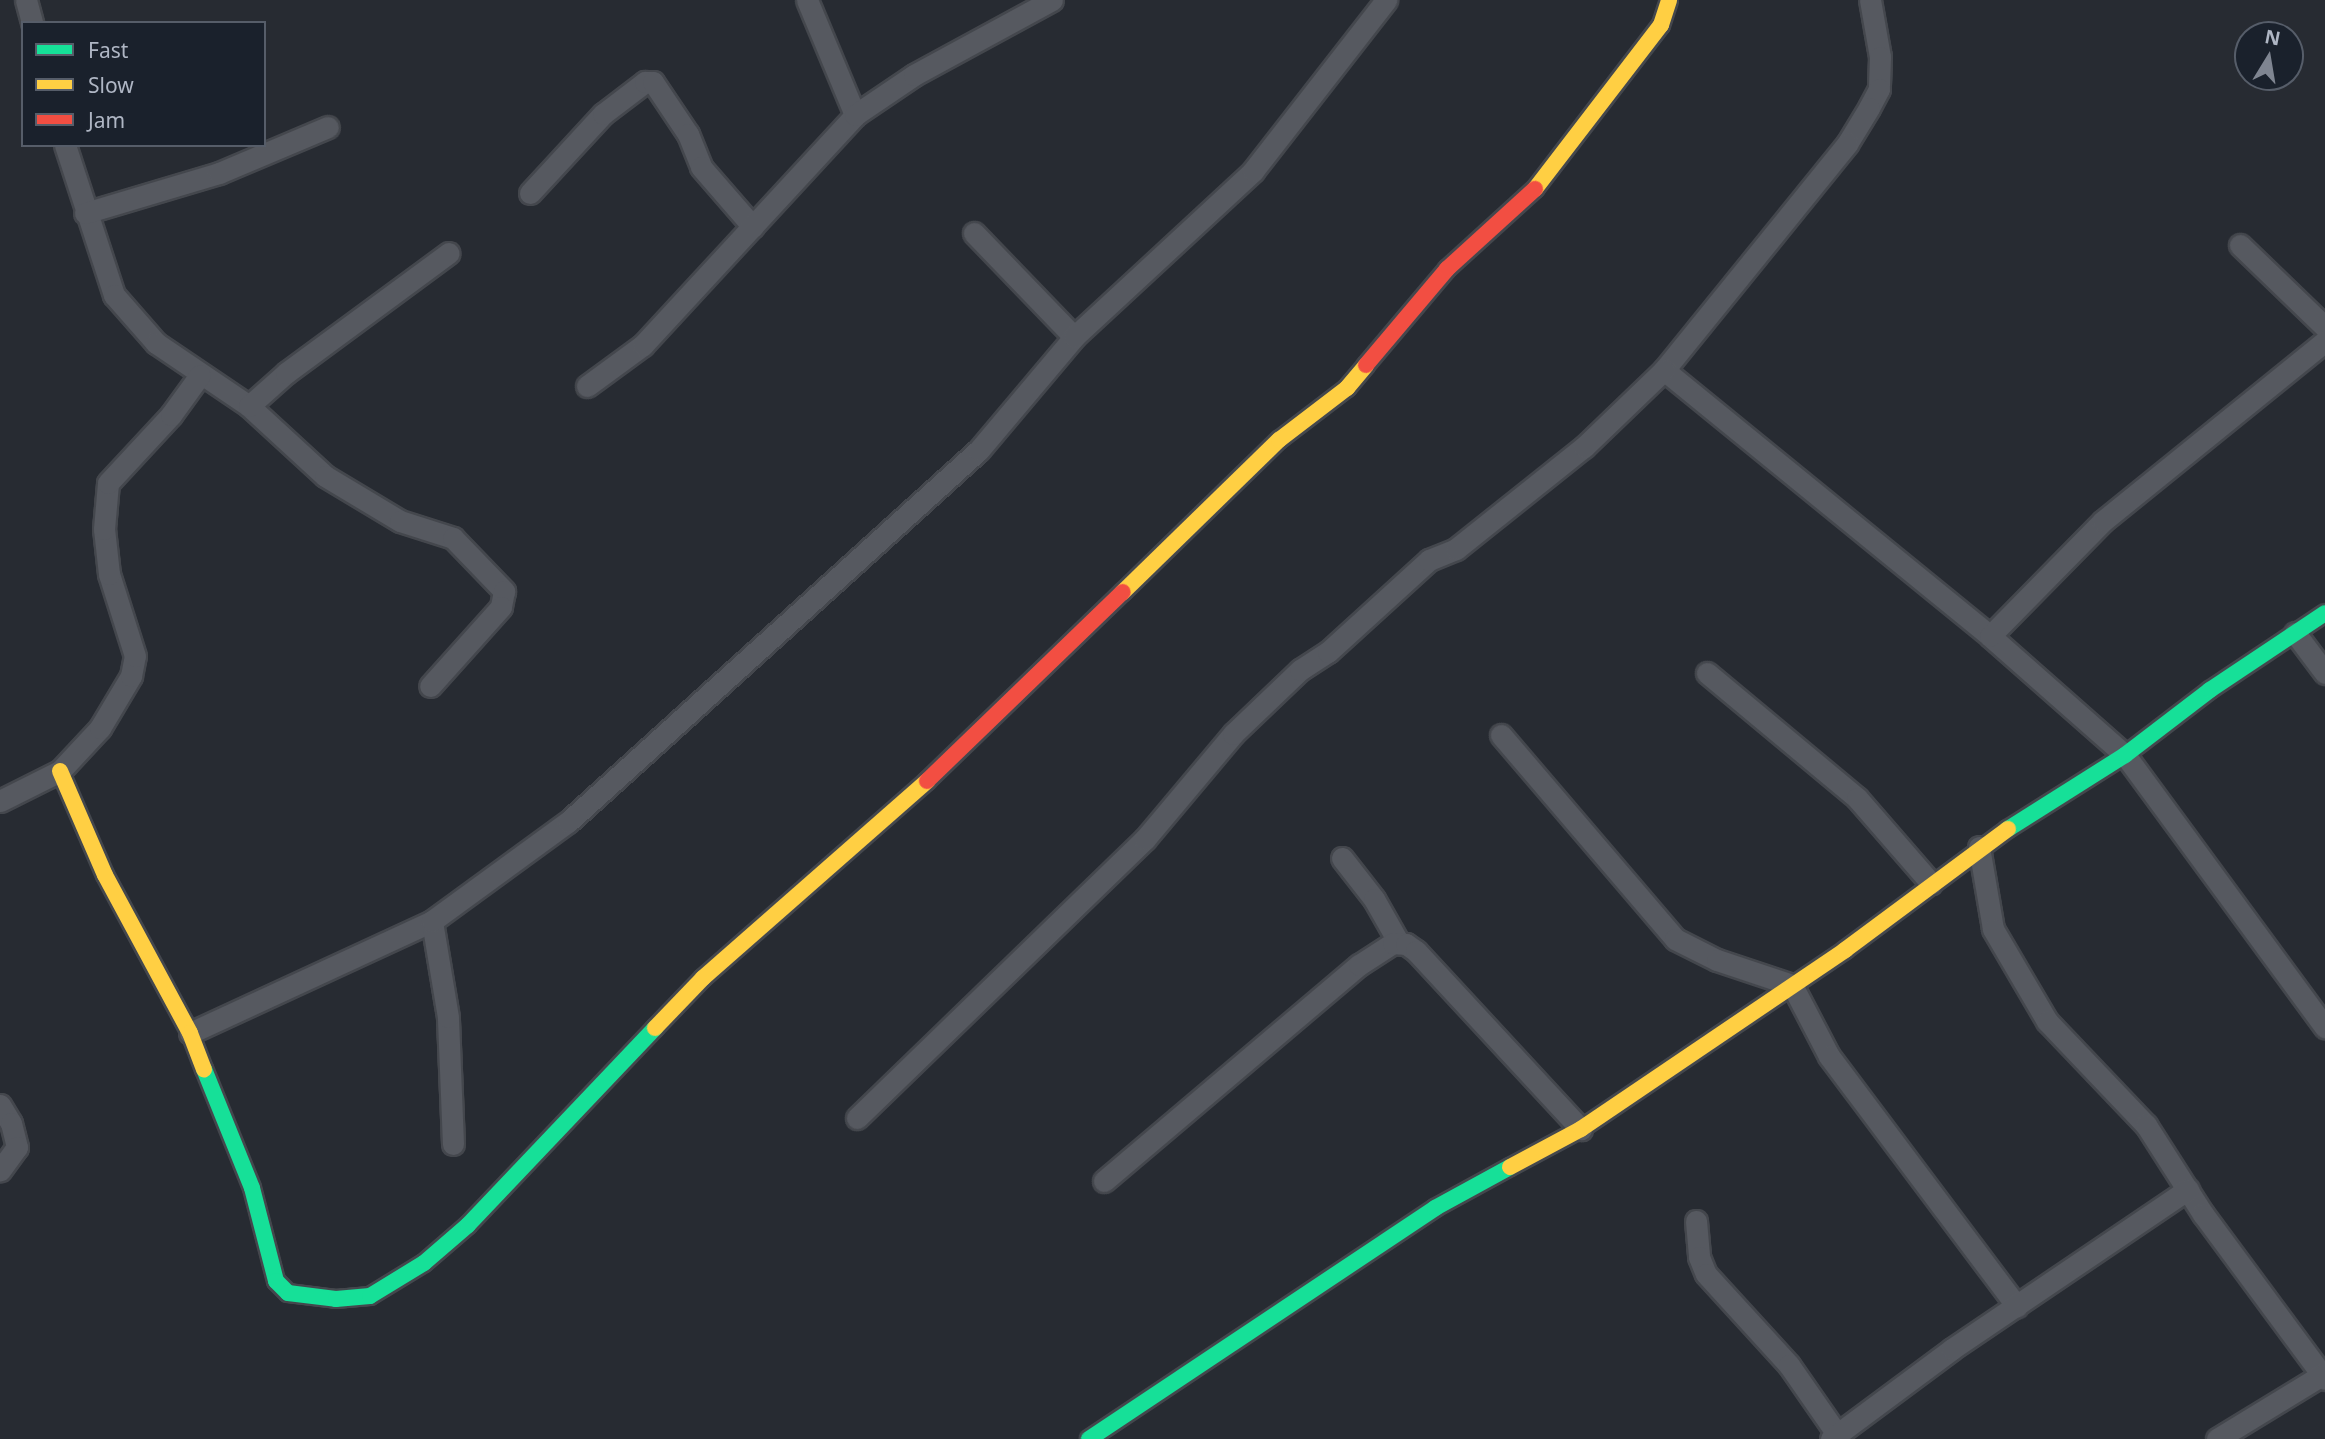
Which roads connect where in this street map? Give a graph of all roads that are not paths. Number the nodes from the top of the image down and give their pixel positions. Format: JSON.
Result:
{"nodes":[{"id":1,"x":26,"y":0,"type":"edge"},
{"id":2,"x":807,"y":0,"type":"edge"},
{"id":3,"x":1052,"y":0,"type":"edge"},
{"id":4,"x":1386,"y":0,"type":"edge"},
{"id":5,"x":1669,"y":0,"type":"edge"},
{"id":6,"x":1870,"y":0,"type":"edge"},
{"id":7,"x":31,"y":21,"type":"edge"},
{"id":8,"x":855,"y":115,"type":"junction"},
{"id":9,"x":328,"y":127,"type":"dead end"},
{"id":10,"x":66,"y":147,"type":"edge"},
{"id":11,"x":530,"y":193,"type":"dead end"},
{"id":12,"x":85,"y":213,"type":"junction"},
{"id":13,"x":753,"y":227,"type":"junction"},
{"id":14,"x":974,"y":233,"type":"dead end"},
{"id":15,"x":2240,"y":245,"type":"dead end"},
{"id":16,"x":449,"y":253,"type":"dead end"},
{"id":17,"x":2325,"y":327,"type":"edge"},
{"id":18,"x":1074,"y":337,"type":"junction"},
{"id":19,"x":2325,"y":341,"type":"edge"},
{"id":20,"x":1664,"y":370,"type":"junction"},
{"id":21,"x":200,"y":375,"type":"junction"},
{"id":22,"x":587,"y":386,"type":"dead end"},
{"id":23,"x":249,"y":406,"type":"junction"},
{"id":24,"x":2325,"y":613,"type":"edge"},
{"id":25,"x":2295,"y":633,"type":"junction"},
{"id":26,"x":1990,"y":636,"type":"junction"},
{"id":27,"x":1707,"y":673,"type":"dead end"},
{"id":28,"x":2325,"y":673,"type":"edge"},
{"id":29,"x":430,"y":685,"type":"dead end"},
{"id":30,"x":1501,"y":735,"type":"dead end"},
{"id":31,"x":2125,"y":755,"type":"junction"},
{"id":32,"x":60,"y":771,"type":"junction"},
{"id":33,"x":0,"y":801,"type":"edge"},
{"id":34,"x":1979,"y":847,"type":"junction"},
{"id":35,"x":1342,"y":858,"type":"dead end"},
{"id":36,"x":1931,"y":883,"type":"junction"},
{"id":37,"x":432,"y":921,"type":"junction"},
{"id":38,"x":1399,"y":943,"type":"junction"},
{"id":39,"x":1792,"y":985,"type":"junction"},
{"id":40,"x":2325,"y":1027,"type":"edge"},
{"id":41,"x":190,"y":1033,"type":"junction"},
{"id":42,"x":0,"y":1105,"type":"edge"},
{"id":43,"x":857,"y":1118,"type":"dead end"},
{"id":44,"x":1581,"y":1129,"type":"junction"},
{"id":45,"x":453,"y":1144,"type":"dead end"},
{"id":46,"x":0,"y":1170,"type":"edge"},
{"id":47,"x":1104,"y":1181,"type":"dead end"},
{"id":48,"x":2189,"y":1189,"type":"junction"},
{"id":49,"x":1696,"y":1221,"type":"dead end"},
{"id":50,"x":2017,"y":1306,"type":"junction"},
{"id":51,"x":2323,"y":1377,"type":"edge"},
{"id":52,"x":1834,"y":1436,"type":"edge"},
{"id":53,"x":1089,"y":1439,"type":"edge"},
{"id":54,"x":2217,"y":1439,"type":"edge"}],
"edges":[{"from":1,"to":7,"type":"street"},
{"from":2,"to":8,"type":"street"},
{"from":3,"to":8,"type":"street"},
{"from":4,"to":18,"type":"street"},
{"from":5,"to":41,"type":"street"},
{"from":6,"to":20,"type":"street"},
{"from":8,"to":13,"type":"street"},
{"from":9,"to":12,"type":"street"},
{"from":10,"to":12,"type":"street"},
{"from":11,"to":13,"type":"street"},
{"from":12,"to":21,"type":"street"},
{"from":13,"to":22,"type":"street"},
{"from":14,"to":18,"type":"street"},
{"from":15,"to":17,"type":"street"},
{"from":16,"to":23,"type":"street"},
{"from":18,"to":37,"type":"street"},
{"from":19,"to":26,"type":"street"},
{"from":20,"to":26,"type":"street"},
{"from":20,"to":43,"type":"street"},
{"from":21,"to":23,"type":"street"},
{"from":21,"to":32,"type":"street"},
{"from":23,"to":29,"type":"street"},
{"from":24,"to":25,"type":"street"},
{"from":25,"to":28,"type":"street"},
{"from":25,"to":31,"type":"street"},
{"from":26,"to":31,"type":"street"},
{"from":27,"to":36,"type":"street"},
{"from":30,"to":39,"type":"street"},
{"from":31,"to":34,"type":"street"},
{"from":31,"to":40,"type":"street"},
{"from":32,"to":33,"type":"street"},
{"from":32,"to":41,"type":"street"},
{"from":34,"to":36,"type":"street"},
{"from":34,"to":48,"type":"street"},
{"from":35,"to":38,"type":"street"},
{"from":36,"to":39,"type":"street"},
{"from":37,"to":41,"type":"street"},
{"from":37,"to":45,"type":"street"},
{"from":38,"to":44,"type":"street"},
{"from":38,"to":47,"type":"street"},
{"from":39,"to":44,"type":"street"},
{"from":39,"to":50,"type":"street"},
{"from":42,"to":46,"type":"street"},
{"from":44,"to":53,"type":"street"},
{"from":48,"to":50,"type":"street"},
{"from":48,"to":51,"type":"street"},
{"from":49,"to":52,"type":"street"},
{"from":50,"to":52,"type":"street"},
{"from":51,"to":54,"type":"street"}]}
